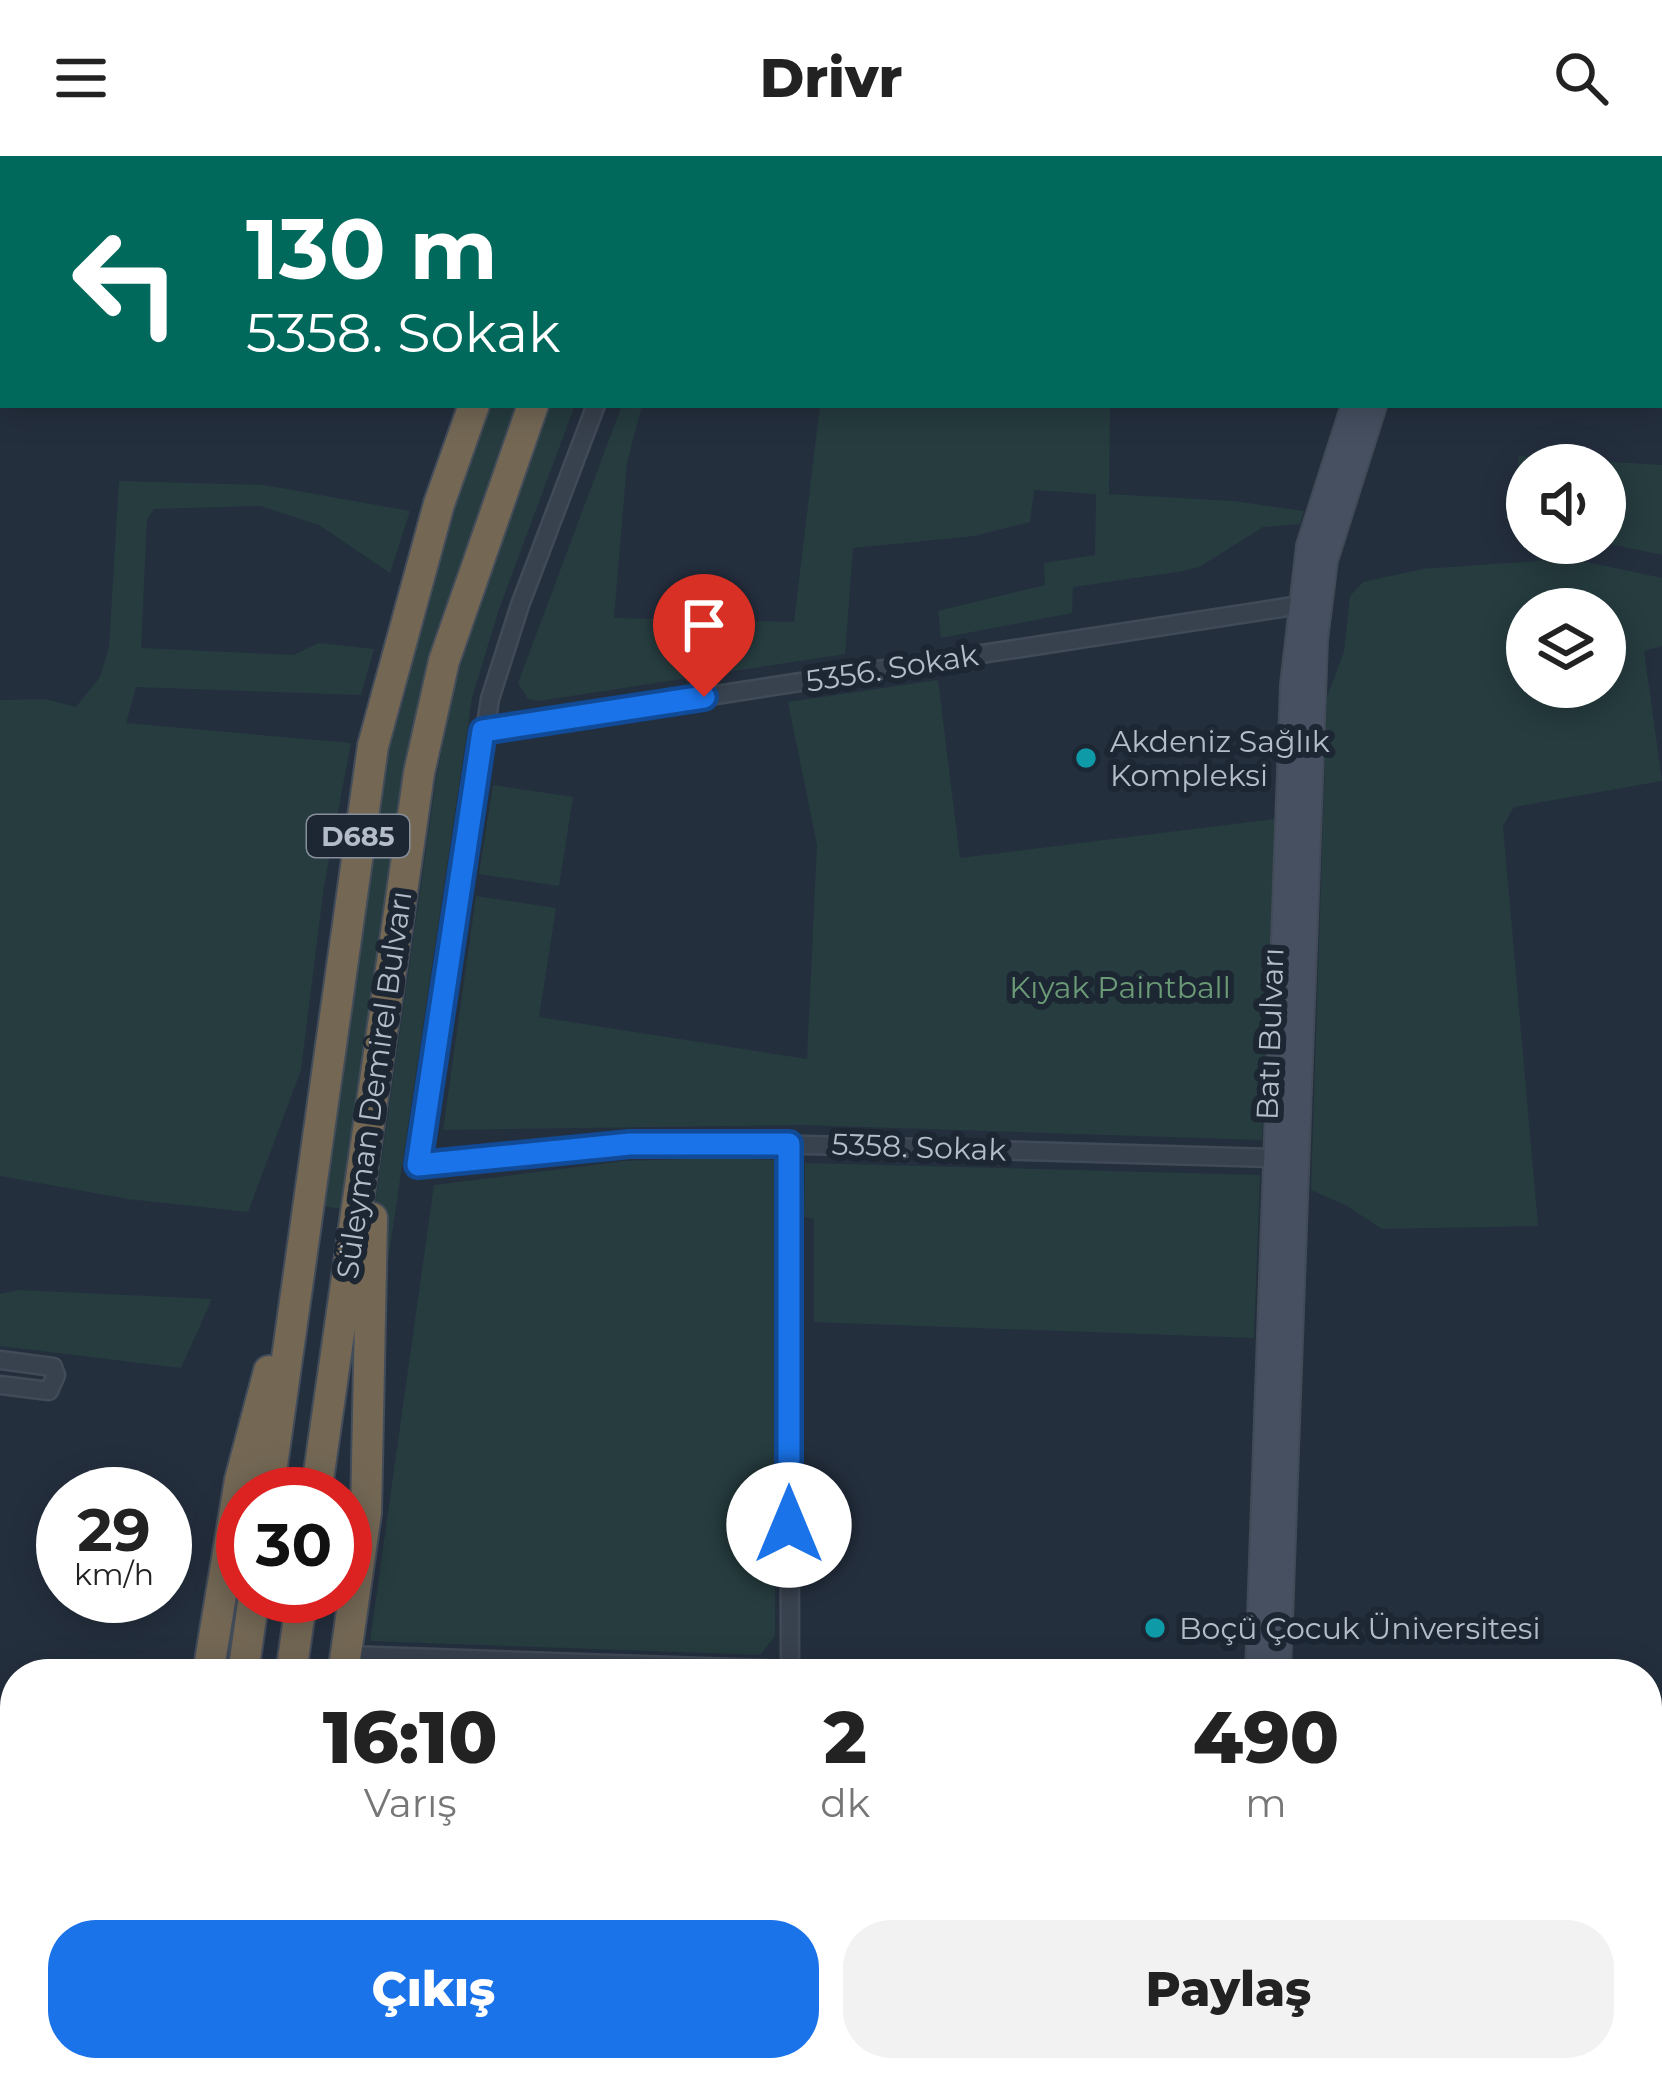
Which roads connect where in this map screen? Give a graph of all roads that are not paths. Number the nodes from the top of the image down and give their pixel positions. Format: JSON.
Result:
{"nodes":[{"id":1,"x":473,"y":408,"type":"edge"},
{"id":2,"x":532,"y":408,"type":"edge"},
{"id":3,"x":595,"y":408,"type":"edge"},
{"id":4,"x":1353,"y":408,"type":"edge"},
{"id":5,"x":1373,"y":408,"type":"edge"},
{"id":6,"x":1300,"y":605,"type":"junction"},
{"id":7,"x":483,"y":731,"type":"junction"},
{"id":8,"x":374,"y":1086,"type":"junction"},
{"id":9,"x":789,"y":1144,"type":"junction"},
{"id":10,"x":1276,"y":1158,"type":"junction"},
{"id":11,"x":298,"y":1280,"type":"junction"},
{"id":12,"x":0,"y":1360,"type":"edge"},
{"id":13,"x":0,"y":1385,"type":"edge"},
{"id":14,"x":272,"y":1467,"type":"edge"},
{"id":15,"x":320,"y":1467,"type":"edge"},
{"id":16,"x":250,"y":1623,"type":"edge"},
{"id":17,"x":298,"y":1623,"type":"edge"},
{"id":18,"x":210,"y":1659,"type":"edge"},
{"id":19,"x":245,"y":1659,"type":"edge"},
{"id":20,"x":293,"y":1659,"type":"edge"},
{"id":21,"x":346,"y":1659,"type":"edge"},
{"id":22,"x":790,"y":1659,"type":"edge"},
{"id":23,"x":1259,"y":1659,"type":"edge"},
{"id":24,"x":1279,"y":1659,"type":"edge"}],
"edges":[{"from":1,"to":11,"type":"highway","name":"Süleyman Demirel Bulvarı","number":"D685"},
{"from":2,"to":8,"type":"highway","name":"Süleyman Demirel Bulvarı","number":"D685"},
{"from":3,"to":7,"type":"street"},
{"from":4,"to":6,"type":"street","name":"Batı Bulvarı"},
{"from":5,"to":24,"type":"street","name":"Batı Bulvarı"},
{"from":6,"to":7,"type":"street","name":"5356. Sokak"},
{"from":6,"to":10,"type":"street","name":"Batı Bulvarı"},
{"from":7,"to":9,"type":"street","name":"5358. Sokak"},
{"from":8,"to":15,"type":"highway","name":"Süleyman Demirel Bulvarı","number":"D685"},
{"from":8,"to":21,"type":"highway"},
{"from":9,"to":10,"type":"street","name":"5358. Sokak"},
{"from":9,"to":22,"type":"street"},
{"from":10,"to":23,"type":"street","name":"Batı Bulvarı"},
{"from":11,"to":14,"type":"highway","name":"Süleyman Demirel Bulvarı","number":"D685"},
{"from":11,"to":18,"type":"highway"},
{"from":12,"to":13,"type":"street"},
{"from":16,"to":19,"type":"highway"},
{"from":17,"to":20,"type":"highway"}]}
